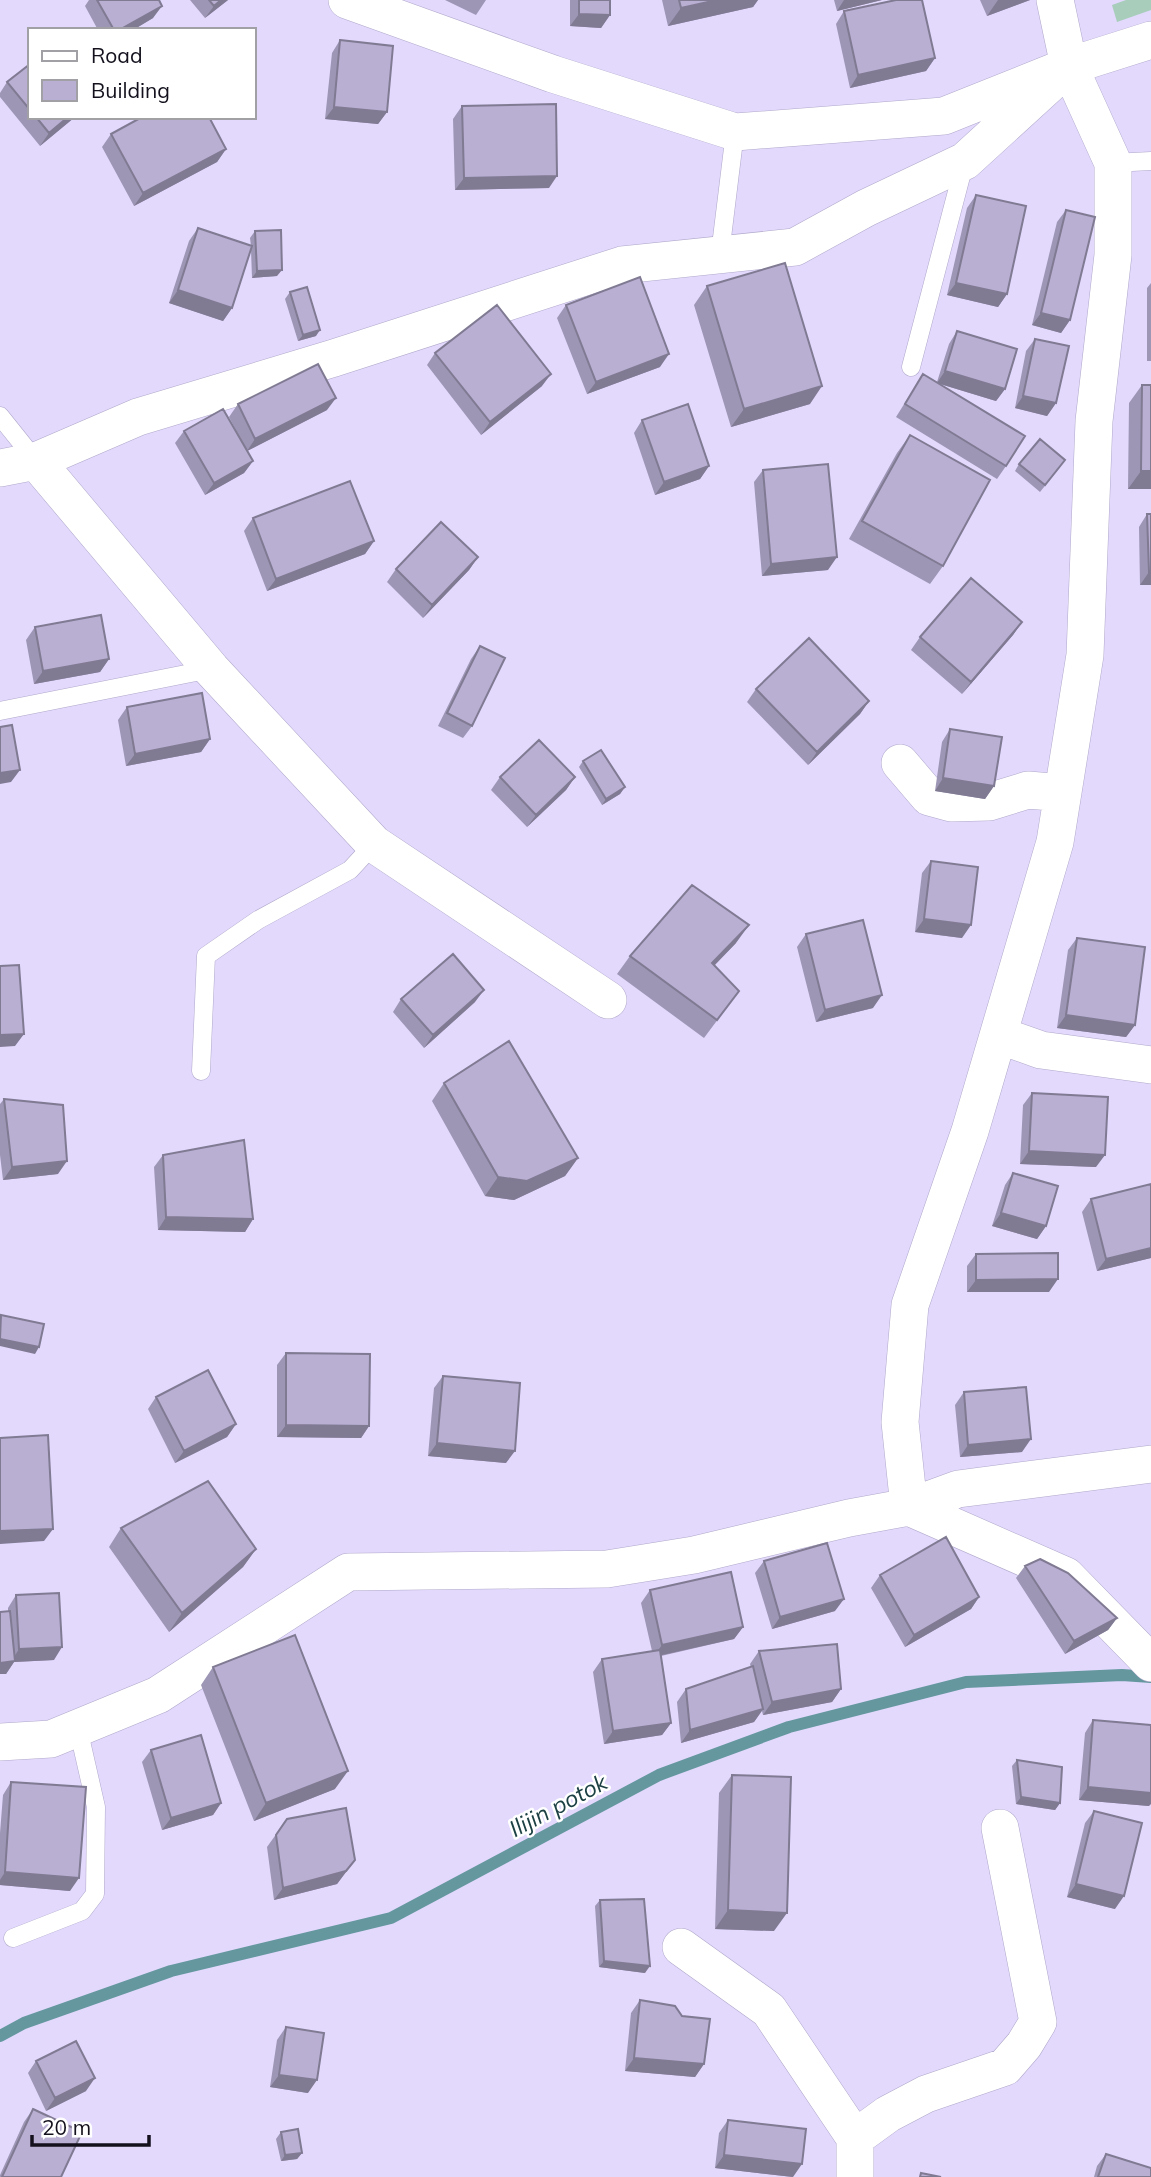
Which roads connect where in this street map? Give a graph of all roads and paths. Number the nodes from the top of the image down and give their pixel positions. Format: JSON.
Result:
{"nodes":[{"id":1,"x":347,"y":0,"type":"edge"},
{"id":2,"x":1055,"y":0,"type":"edge"},
{"id":3,"x":1151,"y":40,"type":"edge"},
{"id":4,"x":1069,"y":66,"type":"junction"},
{"id":5,"x":735,"y":132,"type":"junction"},
{"id":6,"x":1151,"y":160,"type":"edge"},
{"id":7,"x":965,"y":161,"type":"junction"},
{"id":8,"x":1113,"y":163,"type":"junction"},
{"id":9,"x":720,"y":254,"type":"junction"},
{"id":10,"x":911,"y":367,"type":"dead end"},
{"id":11,"x":0,"y":416,"type":"edge"},
{"id":12,"x":36,"y":461,"type":"junction"},
{"id":13,"x":0,"y":468,"type":"edge"},
{"id":14,"x":211,"y":669,"type":"junction"},
{"id":15,"x":0,"y":712,"type":"edge"},
{"id":16,"x":900,"y":763,"type":"dead end"},
{"id":17,"x":1063,"y":793,"type":"junction"},
{"id":18,"x":374,"y":844,"type":"junction"},
{"id":19,"x":608,"y":1000,"type":"dead end"},
{"id":20,"x":999,"y":1035,"type":"junction"},
{"id":21,"x":1151,"y":1065,"type":"edge"},
{"id":22,"x":201,"y":1072,"type":"dead end"},
{"id":23,"x":1151,"y":1464,"type":"edge"},
{"id":24,"x":909,"y":1507,"type":"junction"},
{"id":25,"x":1144,"y":1655,"type":"edge"},
{"id":26,"x":78,"y":1728,"type":"junction"},
{"id":27,"x":0,"y":1742,"type":"edge"},
{"id":28,"x":1000,"y":1828,"type":"dead end"},
{"id":29,"x":13,"y":1938,"type":"dead end"},
{"id":30,"x":681,"y":1947,"type":"dead end"},
{"id":31,"x":855,"y":2138,"type":"junction"},
{"id":32,"x":855,"y":2177,"type":"edge"}],
"edges":[{"from":1,"to":5,"type":"street"},
{"from":2,"to":4,"type":"street"},
{"from":3,"to":4,"type":"street"},
{"from":4,"to":5,"type":"street"},
{"from":4,"to":7,"type":"street"},
{"from":4,"to":8,"type":"street"},
{"from":5,"to":9,"type":"lane"},
{"from":6,"to":8,"type":"lane"},
{"from":7,"to":9,"type":"street"},
{"from":7,"to":10,"type":"lane"},
{"from":8,"to":17,"type":"street"},
{"from":9,"to":12,"type":"street"},
{"from":11,"to":12,"type":"lane"},
{"from":12,"to":13,"type":"street"},
{"from":12,"to":14,"type":"street"},
{"from":14,"to":15,"type":"lane"},
{"from":14,"to":18,"type":"street"},
{"from":16,"to":17,"type":"street"},
{"from":17,"to":20,"type":"street"},
{"from":18,"to":19,"type":"street"},
{"from":18,"to":22,"type":"lane"},
{"from":20,"to":21,"type":"street"},
{"from":20,"to":24,"type":"street"},
{"from":23,"to":24,"type":"street"},
{"from":24,"to":25,"type":"street"},
{"from":24,"to":26,"type":"street"},
{"from":26,"to":27,"type":"street"},
{"from":26,"to":29,"type":"lane"},
{"from":28,"to":31,"type":"street"},
{"from":30,"to":31,"type":"street"},
{"from":31,"to":32,"type":"street"}]}
